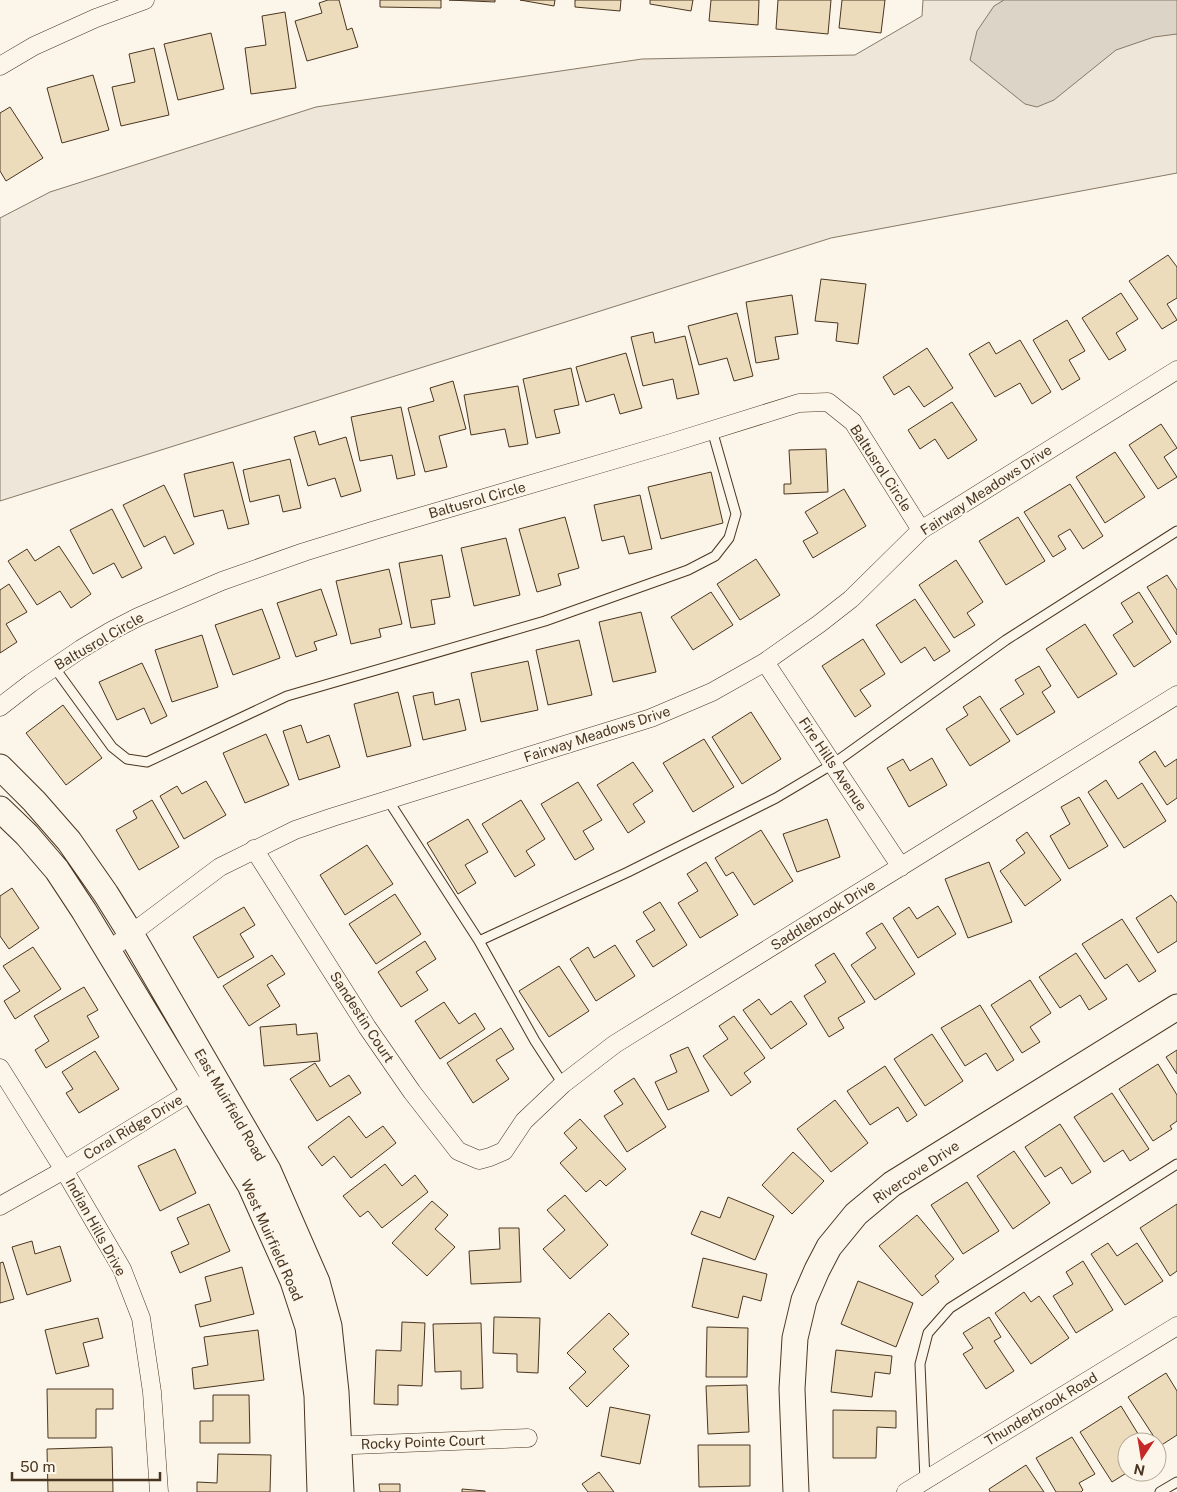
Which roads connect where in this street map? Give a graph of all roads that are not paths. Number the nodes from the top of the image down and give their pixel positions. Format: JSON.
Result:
{"nodes":[{"id":1,"x":145,"y":0,"type":"edge"},
{"id":2,"x":0,"y":66,"type":"edge"},
{"id":3,"x":1177,"y":370,"type":"edge"},
{"id":4,"x":712,"y":430,"type":"junction"},
{"id":5,"x":922,"y":530,"type":"junction"},
{"id":6,"x":1177,"y":532,"type":"edge"},
{"id":7,"x":765,"y":662,"type":"junction"},
{"id":8,"x":54,"y":667,"type":"junction"},
{"id":9,"x":1177,"y":695,"type":"edge"},
{"id":10,"x":0,"y":707,"type":"edge"},
{"id":11,"x":833,"y":764,"type":"junction"},
{"id":12,"x":0,"y":767,"type":"edge"},
{"id":13,"x":388,"y":800,"type":"junction"},
{"id":14,"x":0,"y":809,"type":"edge"},
{"id":15,"x":254,"y":849,"type":"junction"},
{"id":16,"x":901,"y":867,"type":"junction"},
{"id":17,"x":132,"y":934,"type":"junction"},
{"id":18,"x":479,"y":941,"type":"junction"},
{"id":19,"x":108,"y":951,"type":"junction"},
{"id":20,"x":1177,"y":1007,"type":"edge"},
{"id":21,"x":0,"y":1068,"type":"edge"},
{"id":22,"x":214,"y":1078,"type":"junction"},
{"id":23,"x":563,"y":1084,"type":"junction"},
{"id":24,"x":193,"y":1091,"type":"junction"},
{"id":25,"x":490,"y":1158,"type":"joint"},
{"id":26,"x":1177,"y":1164,"type":"edge"},
{"id":27,"x":64,"y":1170,"type":"junction"},
{"id":28,"x":0,"y":1206,"type":"edge"},
{"id":29,"x":1177,"y":1326,"type":"edge"},
{"id":30,"x":528,"y":1438,"type":"dead end"},
{"id":31,"x":329,"y":1446,"type":"junction"},
{"id":32,"x":925,"y":1480,"type":"junction"},
{"id":33,"x":1177,"y":1482,"type":"edge"},
{"id":34,"x":159,"y":1492,"type":"edge"},
{"id":35,"x":320,"y":1492,"type":"edge"},
{"id":36,"x":342,"y":1492,"type":"edge"},
{"id":37,"x":796,"y":1492,"type":"edge"},
{"id":38,"x":906,"y":1492,"type":"edge"},
{"id":39,"x":1160,"y":1492,"type":"edge"}],
"edges":[{"from":1,"to":2,"type":"street"},
{"from":3,"to":5,"type":"street","name":"Fairway Meadows Drive"},
{"from":4,"to":5,"type":"street","name":"Baltusrol Circle"},
{"from":4,"to":8,"type":"street","name":"Baltusrol Circle"},
{"from":4,"to":8,"type":"lane"},
{"from":5,"to":7,"type":"street","name":"Fairway Meadows Drive"},
{"from":6,"to":11,"type":"lane"},
{"from":7,"to":11,"type":"street","name":"Fire Hills Avenue"},
{"from":7,"to":13,"type":"street","name":"Fairway Meadows Drive"},
{"from":8,"to":10,"type":"street","name":"Baltusrol Circle"},
{"from":9,"to":16,"type":"street","name":"Saddlebrook Drive"},
{"from":11,"to":16,"type":"street","name":"Fire Hills Avenue"},
{"from":11,"to":18,"type":"lane"},
{"from":12,"to":17,"type":"street","name":"East Muirfield Road"},
{"from":13,"to":15,"type":"street","name":"Fairway Meadows Drive"},
{"from":13,"to":18,"type":"lane"},
{"from":14,"to":19,"type":"street","name":"East Muirfield Road"},
{"from":15,"to":17,"type":"street","name":"Fairway Meadows Drive"},
{"from":15,"to":25,"type":"street","name":"Sandestin Court"},
{"from":16,"to":23,"type":"street","name":"Saddlebrook Drive"},
{"from":17,"to":19,"type":"street","name":"Fairway Meadows Drive"},
{"from":17,"to":22,"type":"street","name":"East Muirfield Road"},
{"from":18,"to":23,"type":"lane"},
{"from":19,"to":24,"type":"street","name":"East Muirfield Road"},
{"from":20,"to":37,"type":"street","name":"Rivercove Drive"},
{"from":21,"to":27,"type":"street","name":"Indian Hills Drive"},
{"from":22,"to":24,"type":"street","name":"Coral Ridge Drive"},
{"from":22,"to":31,"type":"street","name":"East Muirfield Road"},
{"from":23,"to":25,"type":"street","name":"Saddlebrook Drive"},
{"from":24,"to":27,"type":"street","name":"Coral Ridge Drive"},
{"from":24,"to":31,"type":"street","name":"West Muirfield Road"},
{"from":26,"to":32,"type":"lane"},
{"from":27,"to":28,"type":"street","name":"Coral Ridge Drive"},
{"from":27,"to":34,"type":"street","name":"Indian Hills Drive"},
{"from":29,"to":32,"type":"street","name":"Thunderbrook Road"},
{"from":30,"to":31,"type":"street","name":"Rocky Pointe Court"},
{"from":31,"to":35,"type":"street","name":"West Muirfield Road"},
{"from":31,"to":36,"type":"street","name":"East Muirfield Road"},
{"from":32,"to":38,"type":"street","name":"Thunderbrook Road"},
{"from":33,"to":39,"type":"lane"}]}
